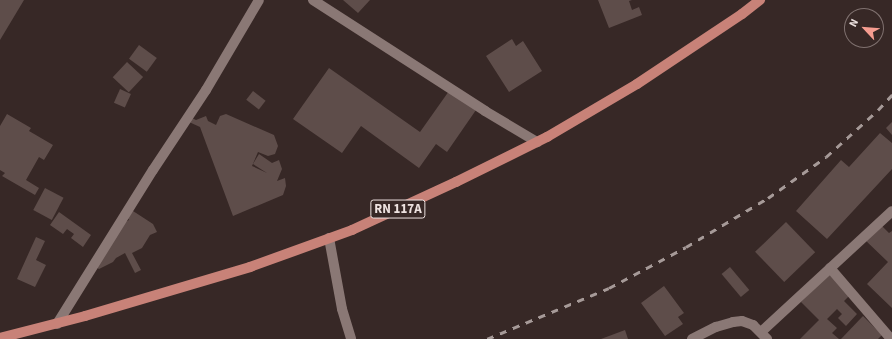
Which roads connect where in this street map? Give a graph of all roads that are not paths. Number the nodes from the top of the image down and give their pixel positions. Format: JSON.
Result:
{"nodes":[{"id":1,"x":259,"y":0,"type":"edge"},
{"id":2,"x":313,"y":0,"type":"edge"},
{"id":3,"x":760,"y":0,"type":"edge"},
{"id":4,"x":537,"y":142,"type":"junction"},
{"id":5,"x":892,"y":211,"type":"edge"},
{"id":6,"x":329,"y":238,"type":"junction"},
{"id":7,"x":830,"y":268,"type":"junction"},
{"id":8,"x":57,"y":324,"type":"junction"},
{"id":9,"x":764,"y":335,"type":"edge"},
{"id":10,"x":0,"y":338,"type":"edge"},
{"id":11,"x":351,"y":339,"type":"edge"},
{"id":12,"x":692,"y":339,"type":"edge"},
{"id":13,"x":891,"y":339,"type":"edge"}],
"edges":[{"from":1,"to":8,"type":"street"},
{"from":2,"to":4,"type":"street"},
{"from":3,"to":4,"type":"main road","number":"RN 117A"},
{"from":4,"to":6,"type":"main road","number":"RN 117A"},
{"from":5,"to":7,"type":"street"},
{"from":6,"to":8,"type":"main road","number":"RN 117A"},
{"from":6,"to":11,"type":"street"},
{"from":7,"to":9,"type":"street"},
{"from":7,"to":13,"type":"street"},
{"from":8,"to":10,"type":"main road","number":"RN 117A"},
{"from":9,"to":12,"type":"street"}]}
